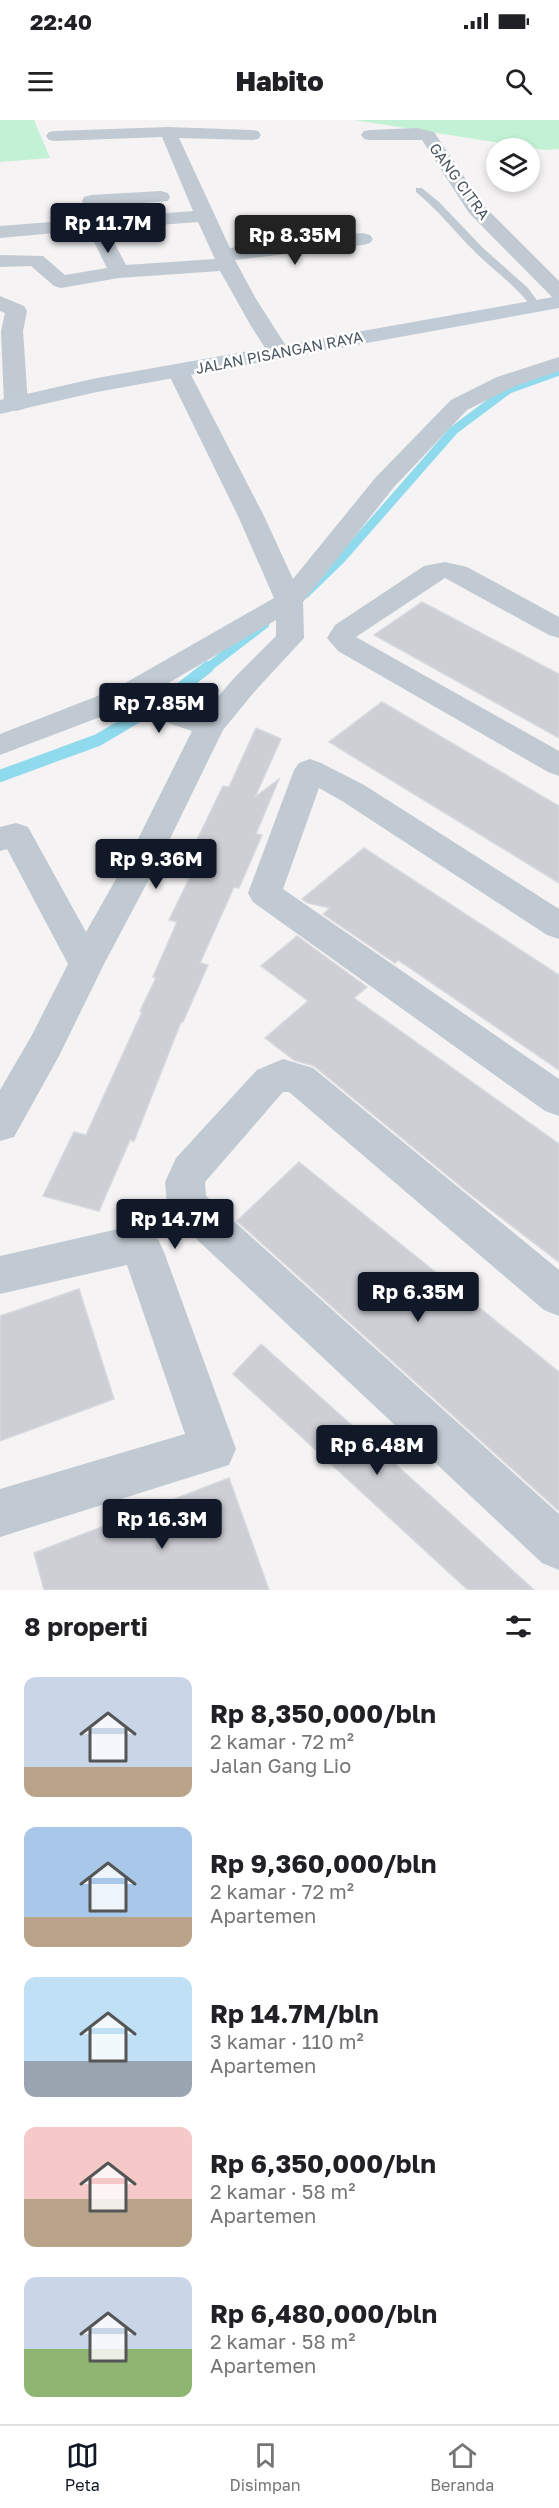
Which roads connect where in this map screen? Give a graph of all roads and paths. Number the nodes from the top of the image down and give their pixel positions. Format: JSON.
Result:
{"nodes":[{"id":1,"x":168,"y":132,"type":"junction"},
{"id":2,"x":252,"y":135,"type":"dead end"},
{"id":3,"x":370,"y":135,"type":"dead end"},
{"id":4,"x":55,"y":136,"type":"dead end"},
{"id":5,"x":419,"y":190,"type":"dead end"},
{"id":6,"x":196,"y":195,"type":"junction"},
{"id":7,"x":91,"y":201,"type":"dead end"},
{"id":8,"x":205,"y":216,"type":"junction"},
{"id":9,"x":95,"y":224,"type":"junction"},
{"id":10,"x":0,"y":232,"type":"edge"},
{"id":11,"x":363,"y":239,"type":"dead end"},
{"id":12,"x":224,"y":260,"type":"junction"},
{"id":13,"x":0,"y":261,"type":"edge"},
{"id":14,"x":118,"y":272,"type":"junction"},
{"id":15,"x":559,"y":293,"type":"edge"},
{"id":16,"x":0,"y":302,"type":"edge"},
{"id":17,"x":559,"y":302,"type":"edge"},
{"id":18,"x":536,"y":306,"type":"junction"},
{"id":19,"x":279,"y":351,"type":"junction"},
{"id":20,"x":559,"y":364,"type":"edge"},
{"id":21,"x":178,"y":371,"type":"junction"},
{"id":22,"x":8,"y":405,"type":"edge"},
{"id":23,"x":289,"y":601,"type":"junction"},
{"id":24,"x":559,"y":630,"type":"edge"},
{"id":25,"x":123,"y":697,"type":"junction"},
{"id":26,"x":210,"y":726,"type":"junction"},
{"id":27,"x":0,"y":745,"type":"edge"},
{"id":28,"x":559,"y":765,"type":"edge"},
{"id":29,"x":0,"y":839,"type":"edge"},
{"id":30,"x":559,"y":926,"type":"edge"},
{"id":31,"x":86,"y":964,"type":"junction"},
{"id":32,"x":559,"y":1100,"type":"edge"},
{"id":33,"x":0,"y":1125,"type":"edge"},
{"id":34,"x":0,"y":1275,"type":"edge"},
{"id":35,"x":559,"y":1296,"type":"edge"},
{"id":36,"x":0,"y":1513,"type":"edge"},
{"id":37,"x":559,"y":1546,"type":"edge"}],
"edges":[{"from":1,"to":2,"type":"street"},
{"from":1,"to":4,"type":"street"},
{"from":1,"to":6,"type":"street"},
{"from":3,"to":15,"type":"street","name":"GANG CITRA"},
{"from":5,"to":18,"type":"lane"},
{"from":6,"to":7,"type":"street"},
{"from":6,"to":8,"type":"street"},
{"from":8,"to":9,"type":"street"},
{"from":8,"to":12,"type":"street"},
{"from":9,"to":10,"type":"street"},
{"from":9,"to":14,"type":"street"},
{"from":11,"to":12,"type":"street"},
{"from":12,"to":14,"type":"street"},
{"from":12,"to":19,"type":"street"},
{"from":13,"to":14,"type":"street"},
{"from":16,"to":22,"type":"street"},
{"from":17,"to":18,"type":"street","name":"JALAN PISANGAN RAYA"},
{"from":18,"to":19,"type":"street","name":"JALAN PISANGAN RAYA"},
{"from":19,"to":21,"type":"street","name":"JALAN PISANGAN RAYA"},
{"from":20,"to":23,"type":"street"},
{"from":21,"to":22,"type":"street","name":"JALAN PISANGAN RAYA"},
{"from":21,"to":23,"type":"street"},
{"from":23,"to":25,"type":"street"},
{"from":23,"to":26,"type":"street"},
{"from":24,"to":28,"type":"street"},
{"from":25,"to":26,"type":"street"},
{"from":25,"to":27,"type":"street"},
{"from":26,"to":31,"type":"street"},
{"from":29,"to":31,"type":"street"},
{"from":30,"to":32,"type":"street"},
{"from":31,"to":33,"type":"street"},
{"from":34,"to":36,"type":"street"},
{"from":35,"to":37,"type":"street"}]}
